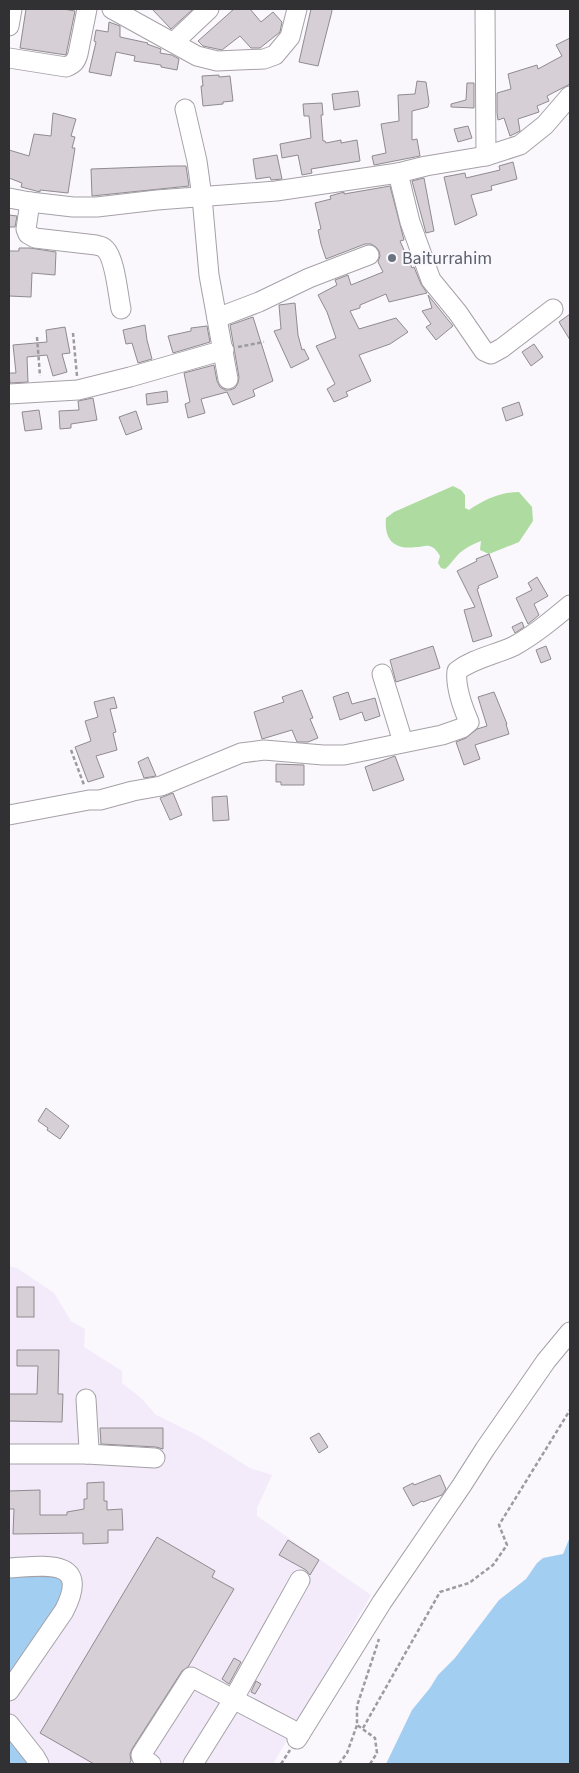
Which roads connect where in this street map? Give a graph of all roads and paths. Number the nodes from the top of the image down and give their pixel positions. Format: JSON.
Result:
{"nodes":[{"id":1,"x":12,"y":9,"type":"edge"},
{"id":2,"x":88,"y":9,"type":"edge"},
{"id":3,"x":112,"y":9,"type":"edge"},
{"id":4,"x":209,"y":9,"type":"edge"},
{"id":5,"x":297,"y":9,"type":"edge"},
{"id":6,"x":485,"y":9,"type":"edge"},
{"id":7,"x":9,"y":26,"type":"edge"},
{"id":8,"x":174,"y":42,"type":"junction"},
{"id":9,"x":9,"y":58,"type":"edge"},
{"id":10,"x":570,"y":96,"type":"edge"},
{"id":11,"x":185,"y":109,"type":"dead end"},
{"id":12,"x":486,"y":156,"type":"junction"},
{"id":13,"x":398,"y":173,"type":"junction"},
{"id":14,"x":202,"y":197,"type":"junction"},
{"id":15,"x":9,"y":198,"type":"edge"},
{"id":16,"x":30,"y":202,"type":"junction"},
{"id":17,"x":369,"y":254,"type":"dead end"},
{"id":18,"x":120,"y":309,"type":"dead end"},
{"id":19,"x":553,"y":309,"type":"dead end"},
{"id":20,"x":217,"y":318,"type":"junction"},
{"id":21,"x":73,"y":333,"type":"dead end"},
{"id":22,"x":37,"y":337,"type":"dead end"},
{"id":23,"x":264,"y":342,"type":"dead end"},
{"id":24,"x":224,"y":350,"type":"junction"},
{"id":25,"x":228,"y":379,"type":"dead end"},
{"id":26,"x":78,"y":390,"type":"junction"},
{"id":27,"x":42,"y":393,"type":"junction"},
{"id":28,"x":9,"y":394,"type":"edge"},
{"id":29,"x":570,"y":605,"type":"edge"},
{"id":30,"x":382,"y":674,"type":"dead end"},
{"id":31,"x":404,"y":742,"type":"junction"},
{"id":32,"x":71,"y":750,"type":"dead end"},
{"id":33,"x":89,"y":800,"type":"junction"},
{"id":34,"x":9,"y":815,"type":"edge"},
{"id":35,"x":570,"y":1332,"type":"edge"},
{"id":36,"x":86,"y":1399,"type":"dead end"},
{"id":37,"x":570,"y":1410,"type":"edge"},
{"id":38,"x":9,"y":1454,"type":"edge"},
{"id":39,"x":87,"y":1454,"type":"junction"},
{"id":40,"x":155,"y":1458,"type":"dead end"},
{"id":41,"x":9,"y":1568,"type":"edge"},
{"id":42,"x":300,"y":1580,"type":"dead end"},
{"id":43,"x":379,"y":1638,"type":"dead end"},
{"id":44,"x":9,"y":1691,"type":"edge"},
{"id":45,"x":233,"y":1700,"type":"junction"},
{"id":46,"x":9,"y":1724,"type":"edge"},
{"id":47,"x":357,"y":1725,"type":"junction"},
{"id":48,"x":363,"y":1728,"type":"junction"},
{"id":49,"x":39,"y":1764,"type":"edge"},
{"id":50,"x":151,"y":1764,"type":"edge"},
{"id":51,"x":193,"y":1764,"type":"edge"},
{"id":52,"x":339,"y":1764,"type":"edge"},
{"id":53,"x":370,"y":1764,"type":"edge"}],
"edges":[{"from":1,"to":7,"type":"street"},
{"from":2,"to":9,"type":"street"},
{"from":3,"to":8,"type":"street"},
{"from":4,"to":8,"type":"street"},
{"from":5,"to":8,"type":"street"},
{"from":6,"to":12,"type":"street"},
{"from":10,"to":12,"type":"street"},
{"from":11,"to":14,"type":"street"},
{"from":12,"to":13,"type":"street"},
{"from":13,"to":14,"type":"street"},
{"from":13,"to":19,"type":"street"},
{"from":14,"to":16,"type":"street"},
{"from":14,"to":20,"type":"street"},
{"from":15,"to":16,"type":"street"},
{"from":16,"to":18,"type":"street"},
{"from":17,"to":20,"type":"street"},
{"from":20,"to":24,"type":"street"},
{"from":21,"to":26,"type":"path"},
{"from":22,"to":27,"type":"path"},
{"from":23,"to":24,"type":"path"},
{"from":24,"to":25,"type":"street"},
{"from":24,"to":26,"type":"street"},
{"from":26,"to":27,"type":"street"},
{"from":27,"to":28,"type":"street"},
{"from":29,"to":31,"type":"street"},
{"from":30,"to":31,"type":"street"},
{"from":31,"to":33,"type":"street"},
{"from":32,"to":33,"type":"path"},
{"from":33,"to":34,"type":"street"},
{"from":35,"to":45,"type":"street"},
{"from":36,"to":39,"type":"street"},
{"from":37,"to":48,"type":"path"},
{"from":38,"to":39,"type":"street"},
{"from":39,"to":40,"type":"street"},
{"from":41,"to":44,"type":"street"},
{"from":42,"to":45,"type":"street"},
{"from":43,"to":47,"type":"path"},
{"from":45,"to":50,"type":"street"},
{"from":45,"to":51,"type":"street"},
{"from":46,"to":49,"type":"street"},
{"from":47,"to":48,"type":"path"},
{"from":47,"to":52,"type":"path"},
{"from":48,"to":53,"type":"path"}]}
